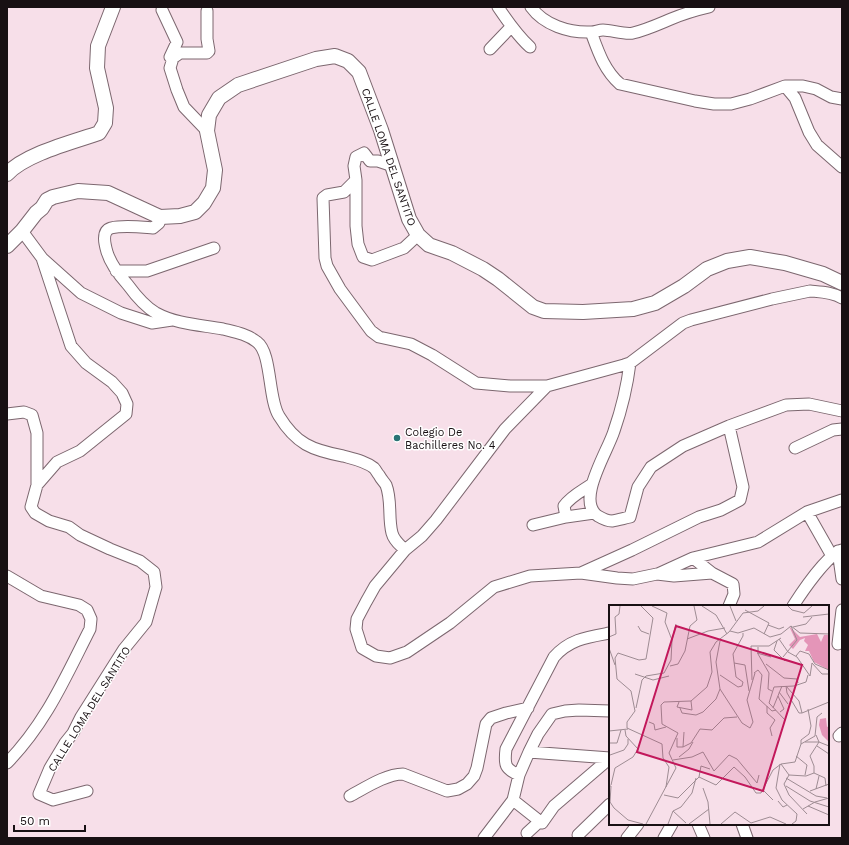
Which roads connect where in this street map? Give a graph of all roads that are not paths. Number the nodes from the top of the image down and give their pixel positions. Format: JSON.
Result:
{"nodes":[{"id":1,"x":113,"y":7,"type":"edge"},
{"id":2,"x":498,"y":7,"type":"edge"},
{"id":3,"x":530,"y":7,"type":"edge"},
{"id":4,"x":709,"y":7,"type":"edge"},
{"id":5,"x":162,"y":10,"type":"dead end"},
{"id":6,"x":207,"y":12,"type":"dead end"},
{"id":7,"x":511,"y":27,"type":"junction"},
{"id":8,"x":592,"y":32,"type":"junction"},
{"id":9,"x":530,"y":47,"type":"dead end"},
{"id":10,"x":490,"y":49,"type":"dead end"},
{"id":11,"x":173,"y":58,"type":"junction"},
{"id":12,"x":785,"y":86,"type":"junction"},
{"id":13,"x":842,"y":99,"type":"edge"},
{"id":14,"x":207,"y":131,"type":"junction"},
{"id":15,"x":391,"y":163,"type":"junction"},
{"id":16,"x":842,"y":167,"type":"edge"},
{"id":17,"x":7,"y":174,"type":"edge"},
{"id":18,"x":356,"y":180,"type":"junction"},
{"id":19,"x":160,"y":217,"type":"junction"},
{"id":20,"x":22,"y":231,"type":"junction"},
{"id":21,"x":418,"y":235,"type":"junction"},
{"id":22,"x":7,"y":246,"type":"edge"},
{"id":23,"x":214,"y":248,"type":"dead end"},
{"id":24,"x":42,"y":258,"type":"junction"},
{"id":25,"x":116,"y":271,"type":"junction"},
{"id":26,"x":842,"y":284,"type":"edge"},
{"id":27,"x":842,"y":298,"type":"edge"},
{"id":28,"x":172,"y":320,"type":"junction"},
{"id":29,"x":630,"y":363,"type":"junction"},
{"id":30,"x":547,"y":386,"type":"junction"},
{"id":31,"x":842,"y":411,"type":"edge"},
{"id":32,"x":7,"y":414,"type":"edge"},
{"id":33,"x":729,"y":426,"type":"junction"},
{"id":34,"x":842,"y":429,"type":"edge"},
{"id":35,"x":795,"y":448,"type":"dead end"},
{"id":36,"x":592,"y":484,"type":"junction"},
{"id":37,"x":37,"y":485,"type":"junction"},
{"id":38,"x":842,"y":500,"type":"edge"},
{"id":39,"x":807,"y":512,"type":"junction"},
{"id":40,"x":594,"y":513,"type":"junction"},
{"id":41,"x":566,"y":517,"type":"junction"},
{"id":42,"x":533,"y":525,"type":"dead end"},
{"id":43,"x":405,"y":550,"type":"junction"},
{"id":44,"x":837,"y":552,"type":"edge"},
{"id":45,"x":693,"y":558,"type":"junction"},
{"id":46,"x":581,"y":573,"type":"junction"},
{"id":47,"x":712,"y":573,"type":"junction"},
{"id":48,"x":658,"y":574,"type":"junction"},
{"id":49,"x":7,"y":576,"type":"edge"},
{"id":50,"x":842,"y":579,"type":"edge"},
{"id":51,"x":729,"y":605,"type":"edge"},
{"id":52,"x":794,"y":605,"type":"edge"},
{"id":53,"x":842,"y":610,"type":"edge"},
{"id":54,"x":609,"y":633,"type":"edge"},
{"id":55,"x":838,"y":644,"type":"dead end"},
{"id":56,"x":528,"y":708,"type":"junction"},
{"id":57,"x":609,"y":711,"type":"edge"},
{"id":58,"x":529,"y":752,"type":"junction"},
{"id":59,"x":609,"y":758,"type":"edge"},
{"id":60,"x":609,"y":759,"type":"edge"},
{"id":61,"x":7,"y":763,"type":"edge"},
{"id":62,"x":520,"y":775,"type":"junction"},
{"id":63,"x":87,"y":791,"type":"dead end"},
{"id":64,"x":350,"y":796,"type":"dead end"},
{"id":65,"x":513,"y":800,"type":"junction"},
{"id":66,"x":609,"y":805,"type":"edge"},
{"id":67,"x":541,"y":822,"type":"junction"},
{"id":68,"x":637,"y":825,"type":"edge"},
{"id":69,"x":671,"y":825,"type":"edge"},
{"id":70,"x":698,"y":825,"type":"edge"},
{"id":71,"x":742,"y":825,"type":"edge"},
{"id":72,"x":527,"y":833,"type":"dead end"},
{"id":73,"x":578,"y":835,"type":"dead end"},
{"id":74,"x":484,"y":838,"type":"edge"},
{"id":75,"x":627,"y":838,"type":"edge"},
{"id":76,"x":664,"y":838,"type":"edge"},
{"id":77,"x":704,"y":838,"type":"edge"},
{"id":78,"x":747,"y":838,"type":"edge"}],
"edges":[{"from":1,"to":17,"type":"main road"},
{"from":2,"to":7,"type":"street"},
{"from":3,"to":8,"type":"street"},
{"from":4,"to":8,"type":"street"},
{"from":5,"to":11,"type":"street"},
{"from":6,"to":11,"type":"street"},
{"from":7,"to":9,"type":"street"},
{"from":7,"to":10,"type":"street"},
{"from":8,"to":12,"type":"street"},
{"from":11,"to":14,"type":"street"},
{"from":12,"to":13,"type":"street"},
{"from":12,"to":16,"type":"street"},
{"from":14,"to":15,"type":"main road","name":"CALLE LOMA DEL SANTITO"},
{"from":14,"to":19,"type":"main road","name":"CALLE LOMA DEL SANTITO"},
{"from":15,"to":18,"type":"street"},
{"from":15,"to":21,"type":"main road","name":"CALLE LOMA DEL SANTITO"},
{"from":18,"to":21,"type":"street"},
{"from":18,"to":30,"type":"street"},
{"from":19,"to":20,"type":"main road","name":"CALLE LOMA DEL SANTITO"},
{"from":19,"to":25,"type":"street"},
{"from":20,"to":22,"type":"main road","name":"CALLE LOMA DEL SANTITO"},
{"from":20,"to":24,"type":"street","name":"CALLE LOMA DEL SANTITO"},
{"from":21,"to":26,"type":"main road","name":"CALLE LOMA DEL SANTITO"},
{"from":23,"to":25,"type":"street"},
{"from":24,"to":28,"type":"street"},
{"from":24,"to":37,"type":"street","name":"CALLE LOMA DEL SANTITO"},
{"from":25,"to":28,"type":"street"},
{"from":27,"to":29,"type":"street"},
{"from":28,"to":43,"type":"street"},
{"from":29,"to":30,"type":"street"},
{"from":29,"to":36,"type":"street"},
{"from":30,"to":43,"type":"street"},
{"from":31,"to":33,"type":"street"},
{"from":32,"to":37,"type":"street"},
{"from":33,"to":40,"type":"street"},
{"from":33,"to":46,"type":"street"},
{"from":34,"to":35,"type":"street"},
{"from":36,"to":40,"type":"street"},
{"from":36,"to":41,"type":"street"},
{"from":37,"to":63,"type":"street","name":"CALLE LOMA DEL SANTITO"},
{"from":38,"to":39,"type":"street"},
{"from":39,"to":44,"type":"street"},
{"from":39,"to":45,"type":"street"},
{"from":40,"to":41,"type":"street"},
{"from":41,"to":42,"type":"street"},
{"from":43,"to":46,"type":"street"},
{"from":44,"to":50,"type":"street"},
{"from":44,"to":52,"type":"street"},
{"from":45,"to":47,"type":"street"},
{"from":45,"to":48,"type":"street"},
{"from":46,"to":48,"type":"street"},
{"from":47,"to":48,"type":"street"},
{"from":47,"to":51,"type":"street"},
{"from":49,"to":61,"type":"street"},
{"from":53,"to":55,"type":"street"},
{"from":54,"to":56,"type":"street"},
{"from":56,"to":62,"type":"street"},
{"from":56,"to":64,"type":"street"},
{"from":57,"to":58,"type":"street"},
{"from":58,"to":59,"type":"street"},
{"from":58,"to":62,"type":"street"},
{"from":60,"to":67,"type":"street"},
{"from":62,"to":65,"type":"street"},
{"from":65,"to":67,"type":"street"},
{"from":65,"to":74,"type":"street"},
{"from":66,"to":73,"type":"street"},
{"from":67,"to":72,"type":"street"},
{"from":68,"to":75,"type":"street"},
{"from":69,"to":76,"type":"street"},
{"from":70,"to":77,"type":"street"},
{"from":71,"to":78,"type":"street"}]}
